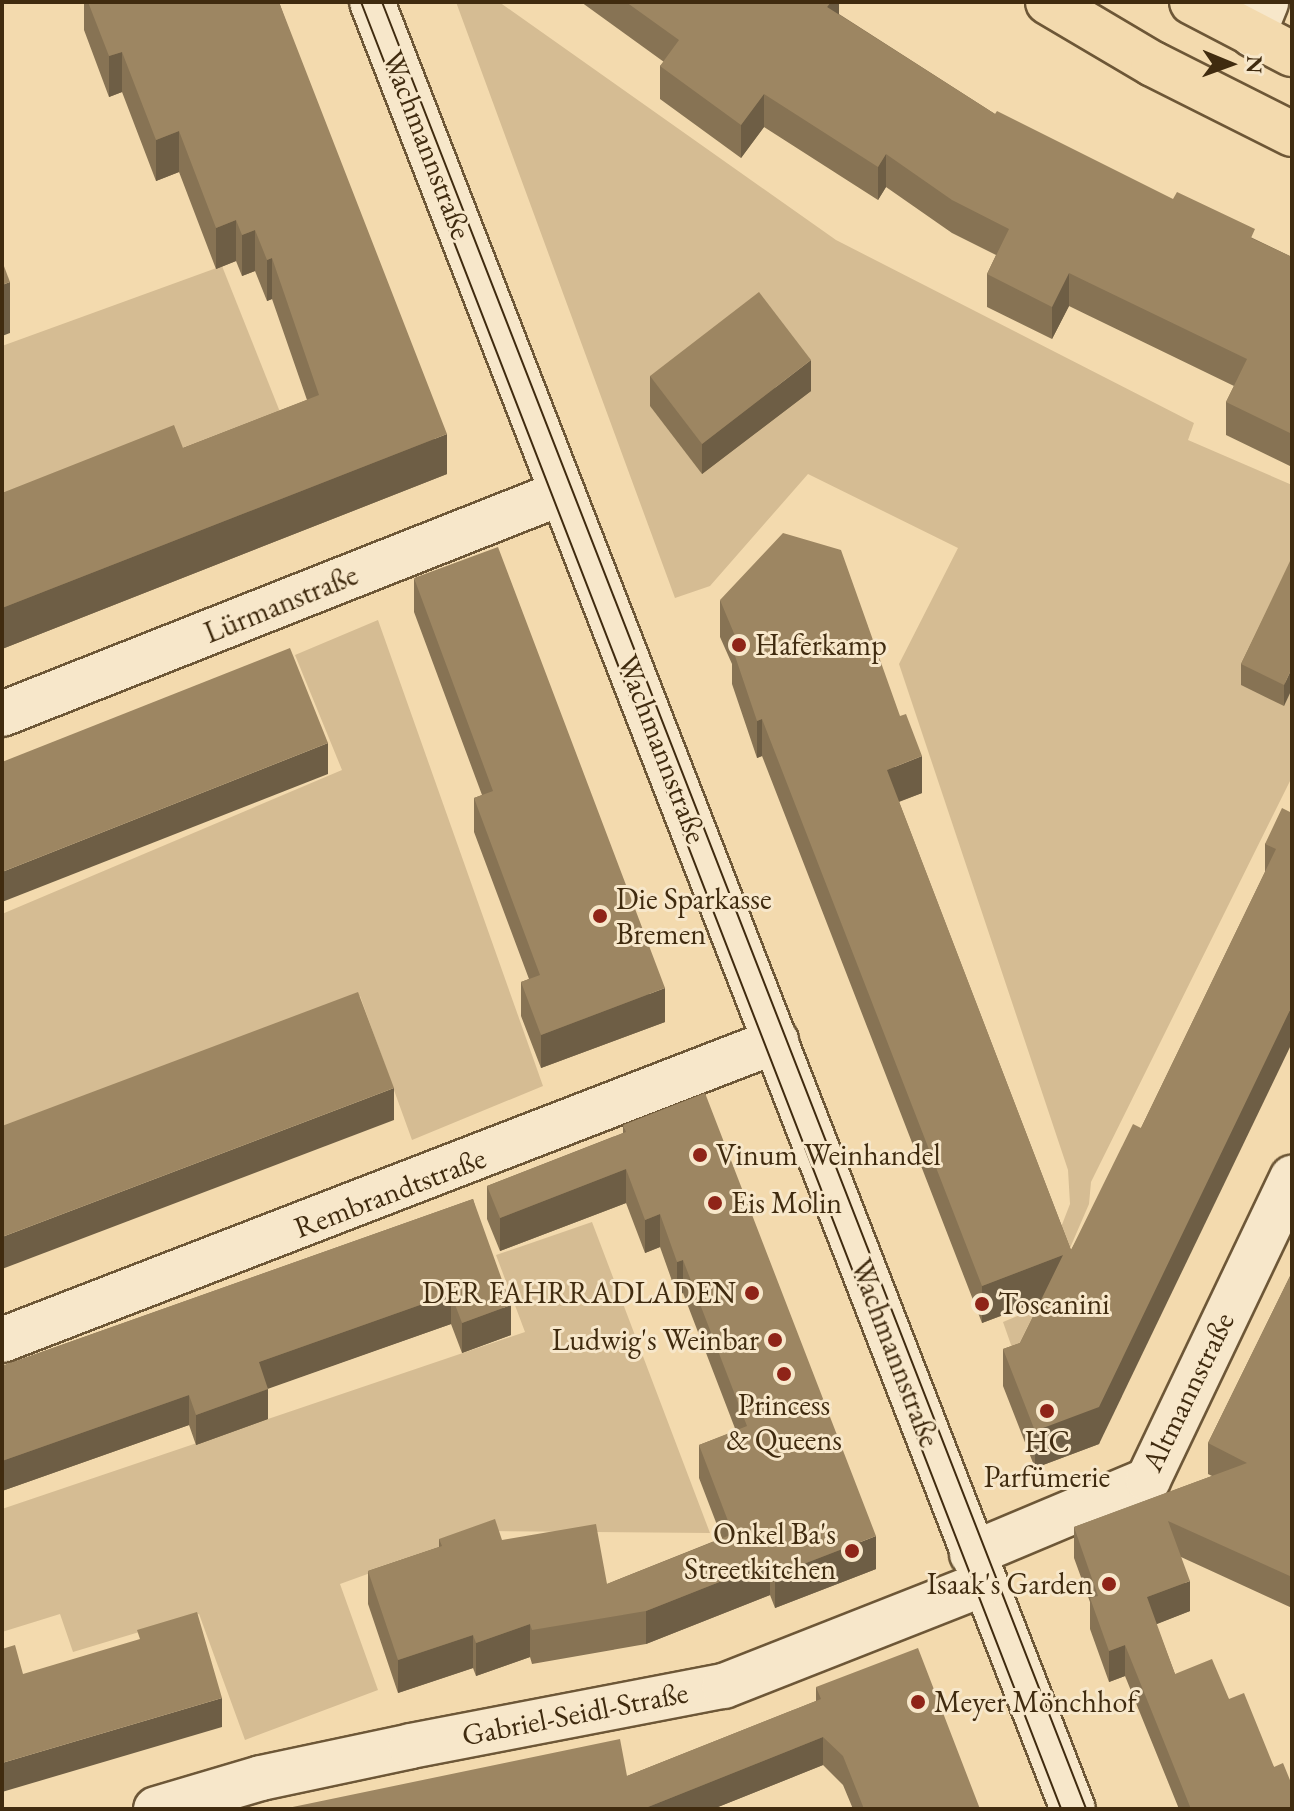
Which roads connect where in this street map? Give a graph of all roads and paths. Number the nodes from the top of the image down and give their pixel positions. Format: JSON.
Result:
{"nodes":[{"id":1,"x":372,"y":2,"type":"edge"},
{"id":2,"x":1048,"y":2,"type":"edge"},
{"id":3,"x":1192,"y":2,"type":"edge"},
{"id":4,"x":1259,"y":19,"type":"edge"},
{"id":5,"x":1292,"y":54,"type":"edge"},
{"id":6,"x":1292,"y":134,"type":"edge"},
{"id":7,"x":561,"y":493,"type":"junction"},
{"id":8,"x":2,"y":714,"type":"edge"},
{"id":9,"x":776,"y":1041,"type":"junction"},
{"id":10,"x":1292,"y":1178,"type":"edge"},
{"id":11,"x":2,"y":1340,"type":"edge"},
{"id":12,"x":978,"y":1569,"type":"junction"},
{"id":13,"x":156,"y":1809,"type":"edge"},
{"id":14,"x":1073,"y":1809,"type":"edge"}],
"edges":[{"from":1,"to":7,"type":"street","name":"Wachmannstraße"},
{"from":2,"to":6,"type":"main road"},
{"from":3,"to":4,"type":"main road"},
{"from":4,"to":5,"type":"main road"},
{"from":7,"to":8,"type":"street","name":"Lürmanstraße"},
{"from":7,"to":9,"type":"street","name":"Wachmannstraße"},
{"from":9,"to":11,"type":"street","name":"Rembrandtstraße"},
{"from":9,"to":12,"type":"street","name":"Wachmannstraße"},
{"from":10,"to":12,"type":"street","name":"Altmannstraße"},
{"from":12,"to":13,"type":"street","name":"Gabriel-Seidl-Straße"},
{"from":12,"to":14,"type":"street","name":"Wachmannstraße"}]}
